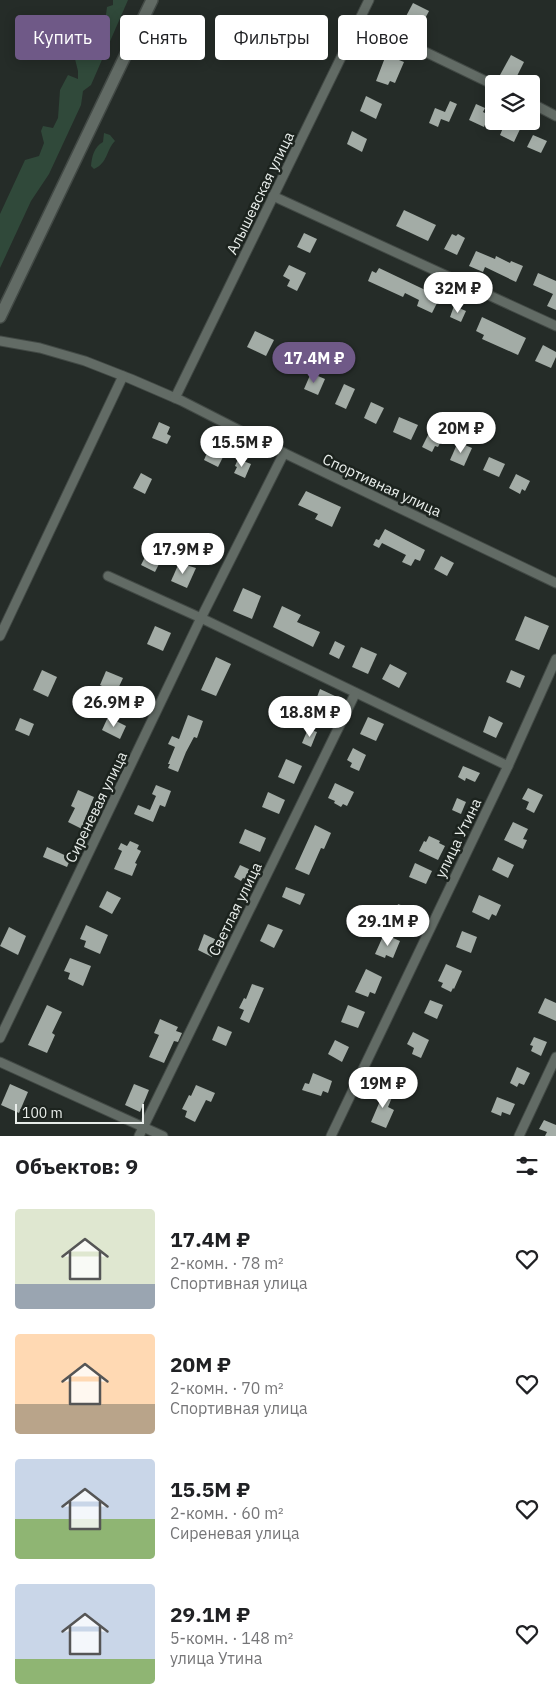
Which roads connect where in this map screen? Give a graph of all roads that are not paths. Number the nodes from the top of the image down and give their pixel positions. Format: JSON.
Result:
{"nodes":[{"id":1,"x":152,"y":0,"type":"edge"},
{"id":2,"x":369,"y":0,"type":"edge"},
{"id":3,"x":362,"y":15,"type":"edge"},
{"id":4,"x":427,"y":53,"type":"edge"},
{"id":5,"x":340,"y":60,"type":"edge"},
{"id":6,"x":485,"y":81,"type":"edge"},
{"id":7,"x":540,"y":108,"type":"edge"},
{"id":8,"x":556,"y":116,"type":"edge"},
{"id":9,"x":274,"y":196,"type":"junction"},
{"id":10,"x":0,"y":316,"type":"edge"},
{"id":11,"x":556,"y":326,"type":"edge"},
{"id":12,"x":0,"y":342,"type":"edge"},
{"id":13,"x":123,"y":376,"type":"junction"},
{"id":14,"x":176,"y":398,"type":"junction"},
{"id":15,"x":284,"y":453,"type":"junction"},
{"id":16,"x":108,"y":576,"type":"dead end"},
{"id":17,"x":556,"y":582,"type":"edge"},
{"id":18,"x":201,"y":618,"type":"junction"},
{"id":19,"x":0,"y":636,"type":"edge"},
{"id":20,"x":556,"y":659,"type":"edge"},
{"id":21,"x":355,"y":694,"type":"junction"},
{"id":22,"x":508,"y":766,"type":"junction"},
{"id":23,"x":0,"y":1038,"type":"edge"},
{"id":24,"x":556,"y":1057,"type":"edge"},
{"id":25,"x":0,"y":1062,"type":"edge"},
{"id":26,"x":144,"y":1127,"type":"junction"},
{"id":27,"x":139,"y":1136,"type":"edge"},
{"id":28,"x":163,"y":1136,"type":"edge"},
{"id":29,"x":331,"y":1136,"type":"edge"},
{"id":30,"x":518,"y":1136,"type":"edge"}],
"edges":[{"from":1,"to":10,"type":"main road"},
{"from":2,"to":3,"type":"street","name":"Алышевская улица"},
{"from":4,"to":6,"type":"street"},
{"from":5,"to":9,"type":"street","name":"Алышевская улица"},
{"from":7,"to":8,"type":"street"},
{"from":9,"to":11,"type":"street"},
{"from":9,"to":14,"type":"street","name":"Алышевская улица"},
{"from":12,"to":13,"type":"street","name":"Спортивная улица"},
{"from":13,"to":14,"type":"street","name":"Спортивная улица"},
{"from":13,"to":19,"type":"street"},
{"from":14,"to":15,"type":"street","name":"Спортивная улица"},
{"from":15,"to":17,"type":"street","name":"Спортивная улица"},
{"from":15,"to":18,"type":"street","name":"Сиреневая улица"},
{"from":16,"to":18,"type":"street"},
{"from":18,"to":21,"type":"street"},
{"from":18,"to":23,"type":"street","name":"Сиреневая улица"},
{"from":20,"to":22,"type":"street","name":"улица Утина"},
{"from":21,"to":22,"type":"street"},
{"from":21,"to":26,"type":"street","name":"Светлая улица"},
{"from":22,"to":29,"type":"street","name":"улица Утина"},
{"from":24,"to":30,"type":"street"},
{"from":25,"to":26,"type":"street"},
{"from":26,"to":27,"type":"street","name":"Светлая улица"},
{"from":26,"to":28,"type":"street"}]}
